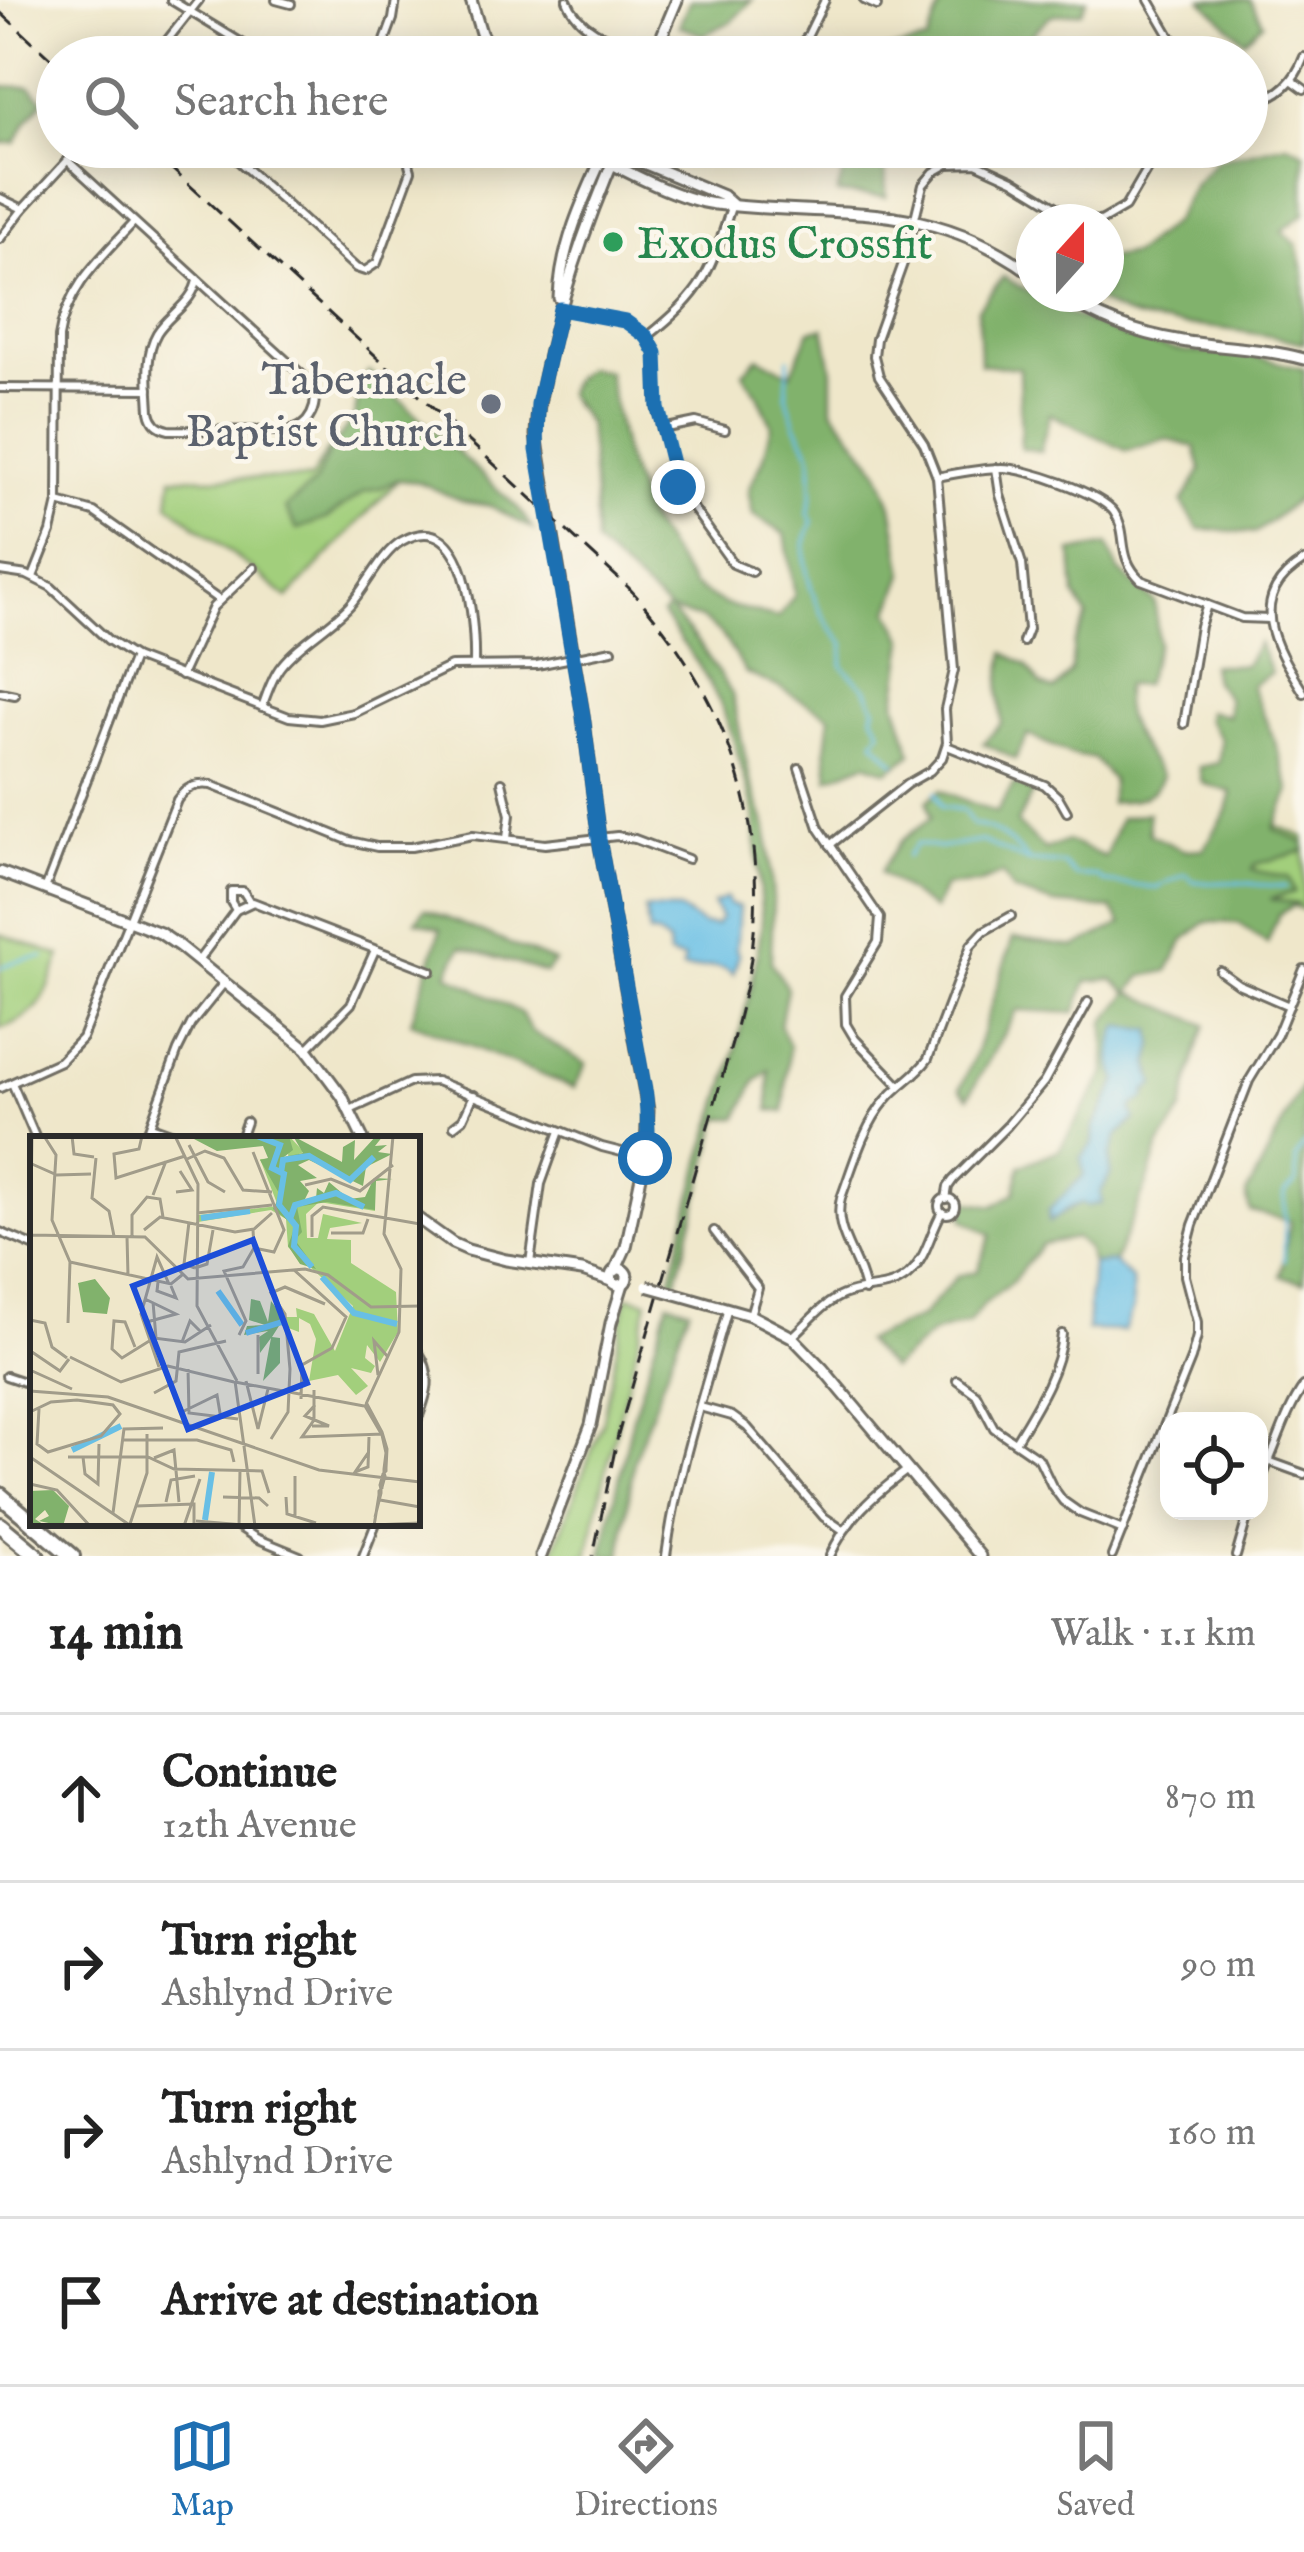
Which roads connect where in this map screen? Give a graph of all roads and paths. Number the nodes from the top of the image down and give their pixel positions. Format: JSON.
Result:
{"nodes":[{"id":1,"x":171,"y":0,"type":"edge"},
{"id":2,"x":199,"y":0,"type":"edge"},
{"id":3,"x":276,"y":0,"type":"edge"},
{"id":4,"x":396,"y":0,"type":"edge"},
{"id":5,"x":471,"y":0,"type":"edge"},
{"id":6,"x":567,"y":0,"type":"edge"},
{"id":7,"x":677,"y":0,"type":"edge"},
{"id":8,"x":825,"y":0,"type":"edge"},
{"id":9,"x":864,"y":0,"type":"edge"},
{"id":10,"x":1149,"y":0,"type":"edge"},
{"id":11,"x":291,"y":4,"type":"dead end"},
{"id":12,"x":878,"y":6,"type":"dead end"},
{"id":13,"x":189,"y":11,"type":"junction"},
{"id":14,"x":170,"y":36,"type":"edge"},
{"id":15,"x":228,"y":36,"type":"edge"},
{"id":16,"x":387,"y":36,"type":"edge"},
{"id":17,"x":482,"y":36,"type":"edge"},
{"id":18,"x":608,"y":36,"type":"edge"},
{"id":19,"x":662,"y":36,"type":"edge"},
{"id":20,"x":808,"y":36,"type":"edge"},
{"id":21,"x":1170,"y":36,"type":"edge"},
{"id":22,"x":1304,"y":57,"type":"edge"},
{"id":23,"x":1293,"y":81,"type":"junction"},
{"id":24,"x":1304,"y":89,"type":"edge"},
{"id":25,"x":1268,"y":97,"type":"edge"},
{"id":26,"x":61,"y":168,"type":"edge"},
{"id":27,"x":76,"y":168,"type":"edge"},
{"id":28,"x":246,"y":168,"type":"edge"},
{"id":29,"x":410,"y":168,"type":"edge"},
{"id":30,"x":605,"y":168,"type":"edge"},
{"id":31,"x":648,"y":168,"type":"edge"},
{"id":32,"x":942,"y":168,"type":"edge"},
{"id":33,"x":982,"y":168,"type":"edge"},
{"id":34,"x":1146,"y":168,"type":"edge"},
{"id":35,"x":0,"y":198,"type":"edge"},
{"id":36,"x":732,"y":204,"type":"junction"},
{"id":37,"x":23,"y":209,"type":"junction"},
{"id":38,"x":914,"y":219,"type":"junction"},
{"id":39,"x":134,"y":222,"type":"junction"},
{"id":40,"x":0,"y":239,"type":"edge"},
{"id":41,"x":1016,"y":263,"type":"edge"},
{"id":42,"x":197,"y":279,"type":"junction"},
{"id":43,"x":560,"y":309,"type":"junction"},
{"id":44,"x":1092,"y":312,"type":"edge"},
{"id":45,"x":647,"y":337,"type":"junction"},
{"id":46,"x":1304,"y":359,"type":"edge"},
{"id":47,"x":0,"y":388,"type":"edge"},
{"id":48,"x":59,"y":389,"type":"junction"},
{"id":49,"x":149,"y":389,"type":"junction"},
{"id":50,"x":662,"y":429,"type":"junction"},
{"id":51,"x":725,"y":430,"type":"dead end"},
{"id":52,"x":996,"y":468,"type":"junction"},
{"id":53,"x":937,"y":477,"type":"junction"},
{"id":54,"x":58,"y":502,"type":"junction"},
{"id":55,"x":1304,"y":561,"type":"edge"},
{"id":56,"x":254,"y":568,"type":"dead end"},
{"id":57,"x":0,"y":571,"type":"edge"},
{"id":58,"x":752,"y":572,"type":"dead end"},
{"id":59,"x":33,"y":577,"type":"junction"},
{"id":60,"x":218,"y":600,"type":"junction"},
{"id":61,"x":1207,"y":605,"type":"junction"},
{"id":62,"x":1269,"y":620,"type":"junction"},
{"id":63,"x":1023,"y":642,"type":"dead end"},
{"id":64,"x":612,"y":650,"type":"dead end"},
{"id":65,"x":134,"y":657,"type":"junction"},
{"id":66,"x":573,"y":658,"type":"junction"},
{"id":67,"x":474,"y":665,"type":"junction"},
{"id":68,"x":181,"y":676,"type":"junction"},
{"id":69,"x":0,"y":692,"type":"edge"},
{"id":70,"x":1304,"y":693,"type":"edge"},
{"id":71,"x":15,"y":695,"type":"dead end"},
{"id":72,"x":262,"y":707,"type":"junction"},
{"id":73,"x":1184,"y":724,"type":"dead end"},
{"id":74,"x":946,"y":746,"type":"junction"},
{"id":75,"x":799,"y":768,"type":"dead end"},
{"id":76,"x":502,"y":782,"type":"dead end"},
{"id":77,"x":1067,"y":812,"type":"dead end"},
{"id":78,"x":507,"y":838,"type":"junction"},
{"id":79,"x":599,"y":839,"type":"junction"},
{"id":80,"x":830,"y":845,"type":"junction"},
{"id":81,"x":688,"y":859,"type":"dead end"},
{"id":82,"x":0,"y":872,"type":"edge"},
{"id":83,"x":45,"y":889,"type":"junction"},
{"id":84,"x":250,"y":902,"type":"junction"},
{"id":85,"x":236,"y":910,"type":"junction"},
{"id":86,"x":1011,"y":916,"type":"dead end"},
{"id":87,"x":130,"y":922,"type":"junction"},
{"id":88,"x":376,"y":949,"type":"junction"},
{"id":89,"x":198,"y":961,"type":"junction"},
{"id":90,"x":1304,"y":969,"type":"edge"},
{"id":91,"x":431,"y":970,"type":"dead end"},
{"id":92,"x":1220,"y":971,"type":"dead end"},
{"id":93,"x":225,"y":982,"type":"junction"},
{"id":94,"x":1088,"y":1002,"type":"dead end"},
{"id":95,"x":1289,"y":1006,"type":"junction"},
{"id":96,"x":307,"y":1049,"type":"junction"},
{"id":97,"x":12,"y":1083,"type":"junction"},
{"id":98,"x":899,"y":1085,"type":"junction"},
{"id":99,"x":0,"y":1088,"type":"edge"},
{"id":100,"x":474,"y":1095,"type":"junction"},
{"id":101,"x":350,"y":1111,"type":"junction"},
{"id":102,"x":246,"y":1122,"type":"dead end"},
{"id":103,"x":150,"y":1126,"type":"junction"},
{"id":104,"x":454,"y":1126,"type":"dead end"},
{"id":105,"x":560,"y":1130,"type":"junction"},
{"id":106,"x":35,"y":1136,"type":"edge"},
{"id":107,"x":147,"y":1136,"type":"edge"},
{"id":108,"x":178,"y":1136,"type":"edge"},
{"id":109,"x":241,"y":1136,"type":"edge"},
{"id":110,"x":362,"y":1136,"type":"edge"},
{"id":111,"x":645,"y":1158,"type":"junction"},
{"id":112,"x":420,"y":1220,"type":"edge"},
{"id":113,"x":714,"y":1231,"type":"dead end"},
{"id":114,"x":0,"y":1232,"type":"edge"},
{"id":115,"x":30,"y":1245,"type":"edge"},
{"id":116,"x":530,"y":1263,"type":"junction"},
{"id":117,"x":619,"y":1277,"type":"junction"},
{"id":118,"x":865,"y":1291,"type":"junction"},
{"id":119,"x":728,"y":1308,"type":"junction"},
{"id":120,"x":750,"y":1315,"type":"junction"},
{"id":121,"x":1062,"y":1334,"type":"dead end"},
{"id":122,"x":792,"y":1337,"type":"junction"},
{"id":123,"x":420,"y":1355,"type":"edge"},
{"id":124,"x":5,"y":1376,"type":"dead end"},
{"id":125,"x":957,"y":1380,"type":"dead end"},
{"id":126,"x":30,"y":1381,"type":"edge"},
{"id":127,"x":1304,"y":1386,"type":"edge"},
{"id":128,"x":700,"y":1407,"type":"junction"},
{"id":129,"x":420,"y":1412,"type":"edge"},
{"id":130,"x":1015,"y":1442,"type":"junction"},
{"id":131,"x":1271,"y":1462,"type":"junction"},
{"id":132,"x":1268,"y":1467,"type":"edge"},
{"id":133,"x":907,"y":1471,"type":"junction"},
{"id":134,"x":1304,"y":1474,"type":"edge"},
{"id":135,"x":0,"y":1495,"type":"edge"},
{"id":136,"x":30,"y":1520,"type":"edge"},
{"id":137,"x":1247,"y":1520,"type":"edge"},
{"id":138,"x":0,"y":1525,"type":"edge"},
{"id":139,"x":37,"y":1526,"type":"edge"},
{"id":140,"x":238,"y":1526,"type":"edge"},
{"id":141,"x":375,"y":1526,"type":"edge"},
{"id":142,"x":843,"y":1530,"type":"junction"},
{"id":143,"x":1123,"y":1530,"type":"junction"},
{"id":144,"x":37,"y":1556,"type":"edge"},
{"id":145,"x":72,"y":1556,"type":"edge"},
{"id":146,"x":301,"y":1556,"type":"edge"},
{"id":147,"x":363,"y":1556,"type":"edge"},
{"id":148,"x":541,"y":1556,"type":"edge"},
{"id":149,"x":666,"y":1556,"type":"edge"},
{"id":150,"x":830,"y":1556,"type":"edge"},
{"id":151,"x":980,"y":1556,"type":"edge"},
{"id":152,"x":1112,"y":1556,"type":"edge"},
{"id":153,"x":1236,"y":1556,"type":"edge"}],
"edges":[{"from":1,"to":13,"type":"street"},
{"from":2,"to":13,"type":"street"},
{"from":3,"to":11,"type":"street"},
{"from":4,"to":16,"type":"street"},
{"from":5,"to":17,"type":"street"},
{"from":6,"to":18,"type":"street"},
{"from":7,"to":19,"type":"street"},
{"from":8,"to":20,"type":"street"},
{"from":9,"to":12,"type":"street"},
{"from":10,"to":21,"type":"street"},
{"from":13,"to":14,"type":"street"},
{"from":13,"to":15,"type":"street"},
{"from":22,"to":23,"type":"street"},
{"from":23,"to":24,"type":"street"},
{"from":23,"to":25,"type":"street"},
{"from":26,"to":37,"type":"street"},
{"from":27,"to":39,"type":"street"},
{"from":28,"to":29,"type":"street"},
{"from":30,"to":43,"type":"street"},
{"from":31,"to":36,"type":"street"},
{"from":32,"to":38,"type":"street"},
{"from":33,"to":34,"type":"street"},
{"from":35,"to":37,"type":"street"},
{"from":36,"to":38,"type":"street"},
{"from":36,"to":45,"type":"street"},
{"from":37,"to":40,"type":"street"},
{"from":38,"to":41,"type":"street"},
{"from":38,"to":53,"type":"street"},
{"from":39,"to":42,"type":"street"},
{"from":39,"to":48,"type":"street"},
{"from":42,"to":49,"type":"street"},
{"from":42,"to":49,"type":"street"},
{"from":43,"to":45,"type":"street"},
{"from":43,"to":66,"type":"street"},
{"from":44,"to":46,"type":"street"},
{"from":45,"to":50,"type":"street"},
{"from":47,"to":48,"type":"street"},
{"from":48,"to":49,"type":"street"},
{"from":48,"to":54,"type":"street"},
{"from":50,"to":51,"type":"street"},
{"from":50,"to":58,"type":"street"},
{"from":52,"to":53,"type":"street"},
{"from":52,"to":61,"type":"street"},
{"from":52,"to":63,"type":"street"},
{"from":53,"to":74,"type":"street"},
{"from":54,"to":59,"type":"street"},
{"from":54,"to":60,"type":"street"},
{"from":55,"to":62,"type":"street"},
{"from":56,"to":60,"type":"street"},
{"from":57,"to":59,"type":"street"},
{"from":59,"to":65,"type":"street"},
{"from":60,"to":68,"type":"street"},
{"from":61,"to":62,"type":"street"},
{"from":61,"to":73,"type":"street"},
{"from":62,"to":70,"type":"street"},
{"from":64,"to":66,"type":"street"},
{"from":65,"to":68,"type":"street"},
{"from":65,"to":83,"type":"street"},
{"from":66,"to":67,"type":"street"},
{"from":66,"to":79,"type":"street"},
{"from":67,"to":72,"type":"street"},
{"from":67,"to":72,"type":"street"},
{"from":68,"to":72,"type":"street"},
{"from":69,"to":71,"type":"street"},
{"from":74,"to":77,"type":"street"},
{"from":74,"to":80,"type":"street"},
{"from":75,"to":80,"type":"street"},
{"from":76,"to":78,"type":"street"},
{"from":78,"to":79,"type":"street"},
{"from":78,"to":87,"type":"street"},
{"from":79,"to":81,"type":"street"},
{"from":79,"to":111,"type":"street"},
{"from":80,"to":98,"type":"street"},
{"from":82,"to":83,"type":"street"},
{"from":83,"to":87,"type":"street"},
{"from":84,"to":85,"type":"street"},
{"from":84,"to":85,"type":"street"},
{"from":84,"to":88,"type":"street"},
{"from":85,"to":89,"type":"street"},
{"from":86,"to":98,"type":"street"},
{"from":87,"to":89,"type":"street"},
{"from":87,"to":97,"type":"street"},
{"from":88,"to":91,"type":"street"},
{"from":88,"to":96,"type":"street"},
{"from":89,"to":93,"type":"street"},
{"from":90,"to":95,"type":"street"},
{"from":92,"to":95,"type":"street"},
{"from":93,"to":96,"type":"street"},
{"from":93,"to":103,"type":"street"},
{"from":94,"to":118,"type":"street"},
{"from":95,"to":143,"type":"street"},
{"from":96,"to":101,"type":"street"},
{"from":97,"to":99,"type":"street"},
{"from":97,"to":106,"type":"street"},
{"from":98,"to":118,"type":"street"},
{"from":100,"to":101,"type":"street"},
{"from":100,"to":104,"type":"street"},
{"from":100,"to":105,"type":"street"},
{"from":101,"to":110,"type":"street"},
{"from":102,"to":109,"type":"street"},
{"from":103,"to":107,"type":"street"},
{"from":103,"to":108,"type":"street"},
{"from":105,"to":111,"type":"street"},
{"from":105,"to":116,"type":"street"},
{"from":111,"to":117,"type":"street"},
{"from":112,"to":116,"type":"street"},
{"from":113,"to":120,"type":"street"},
{"from":114,"to":115,"type":"street"},
{"from":116,"to":117,"type":"street"},
{"from":117,"to":119,"type":"street","bridge":true},
{"from":117,"to":148,"type":"street"},
{"from":118,"to":122,"type":"street"},
{"from":119,"to":120,"type":"street"},
{"from":119,"to":128,"type":"street"},
{"from":120,"to":122,"type":"street"},
{"from":121,"to":130,"type":"street"},
{"from":122,"to":133,"type":"street"},
{"from":123,"to":129,"type":"street"},
{"from":124,"to":126,"type":"street"},
{"from":125,"to":130,"type":"street"},
{"from":127,"to":131,"type":"street"},
{"from":128,"to":142,"type":"street"},
{"from":128,"to":149,"type":"street"},
{"from":130,"to":143,"type":"street"},
{"from":131,"to":132,"type":"street"},
{"from":131,"to":134,"type":"street"},
{"from":133,"to":142,"type":"street"},
{"from":133,"to":151,"type":"street"},
{"from":135,"to":136,"type":"highway"},
{"from":137,"to":153,"type":"street"},
{"from":138,"to":144,"type":"highway"},
{"from":139,"to":145,"type":"highway"},
{"from":140,"to":146,"type":"street"},
{"from":141,"to":147,"type":"street"},
{"from":142,"to":150,"type":"street"},
{"from":143,"to":152,"type":"street"}]}
